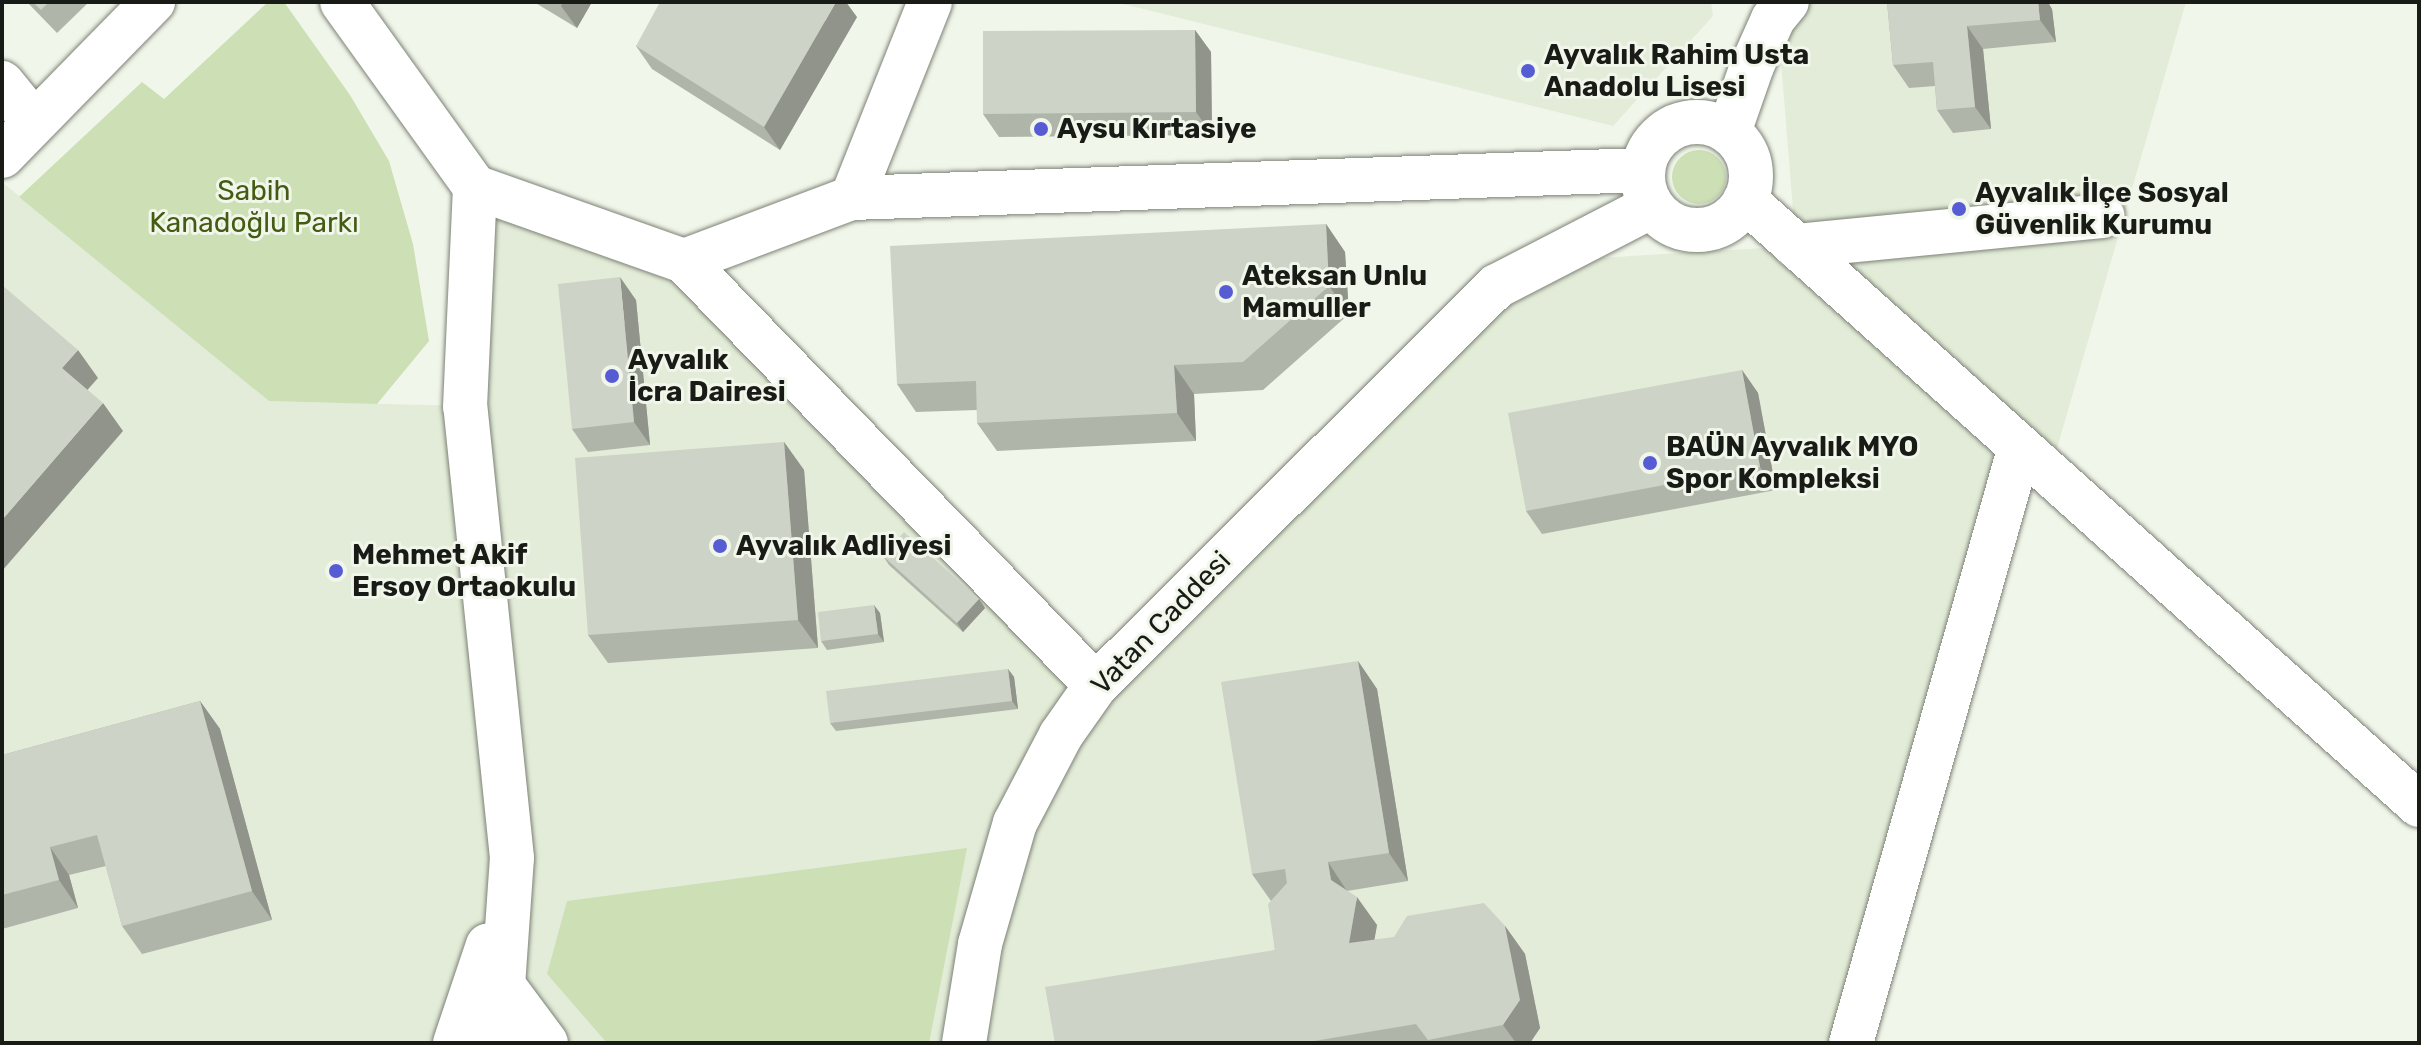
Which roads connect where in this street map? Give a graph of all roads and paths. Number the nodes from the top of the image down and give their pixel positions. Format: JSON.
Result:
{"nodes":[{"id":1,"x":153,"y":2,"type":"edge"},
{"id":2,"x":342,"y":2,"type":"edge"},
{"id":3,"x":930,"y":2,"type":"edge"},
{"id":4,"x":1777,"y":8,"type":"edge"},
{"id":5,"x":2,"y":83,"type":"edge"},
{"id":6,"x":33,"y":121,"type":"junction"},
{"id":7,"x":1729,"y":132,"type":"junction"},
{"id":8,"x":2,"y":156,"type":"edge"},
{"id":9,"x":475,"y":187,"type":"junction"},
{"id":10,"x":1647,"y":188,"type":"junction"},
{"id":11,"x":852,"y":198,"type":"junction"},
{"id":12,"x":1745,"y":200,"type":"junction"},
{"id":13,"x":2103,"y":216,"type":"dead end"},
{"id":14,"x":1796,"y":246,"type":"junction"},
{"id":15,"x":684,"y":261,"type":"junction"},
{"id":16,"x":2019,"y":450,"type":"junction"},
{"id":17,"x":1096,"y":685,"type":"junction"},
{"id":18,"x":2418,"y":805,"type":"edge"},
{"id":19,"x":490,"y":986,"type":"junction"},
{"id":20,"x":436,"y":1043,"type":"edge"},
{"id":21,"x":455,"y":1043,"type":"edge"},
{"id":22,"x":499,"y":1043,"type":"edge"},
{"id":23,"x":546,"y":1043,"type":"edge"},
{"id":24,"x":964,"y":1043,"type":"edge"},
{"id":25,"x":1851,"y":1043,"type":"edge"}],
"edges":[{"from":1,"to":6,"type":"main road"},
{"from":2,"to":9,"type":"main road"},
{"from":3,"to":11,"type":"main road"},
{"from":4,"to":7,"type":"main road"},
{"from":5,"to":6,"type":"main road"},
{"from":6,"to":8,"type":"main road"},
{"from":7,"to":10,"type":"main road"},
{"from":7,"to":12,"type":"main road"},
{"from":9,"to":15,"type":"main road"},
{"from":9,"to":19,"type":"main road"},
{"from":10,"to":11,"type":"main road"},
{"from":10,"to":12,"type":"main road"},
{"from":10,"to":17,"type":"main road","name":"Vatan Caddesi"},
{"from":11,"to":15,"type":"main road"},
{"from":12,"to":14,"type":"main road"},
{"from":13,"to":14,"type":"main road"},
{"from":14,"to":16,"type":"main road"},
{"from":15,"to":17,"type":"main road"},
{"from":16,"to":18,"type":"main road"},
{"from":16,"to":25,"type":"main road"},
{"from":17,"to":24,"type":"main road","name":"Vatan Caddesi"},
{"from":19,"to":20,"type":"main road"},
{"from":19,"to":21,"type":"main road"},
{"from":19,"to":22,"type":"main road"},
{"from":19,"to":23,"type":"main road"}]}
